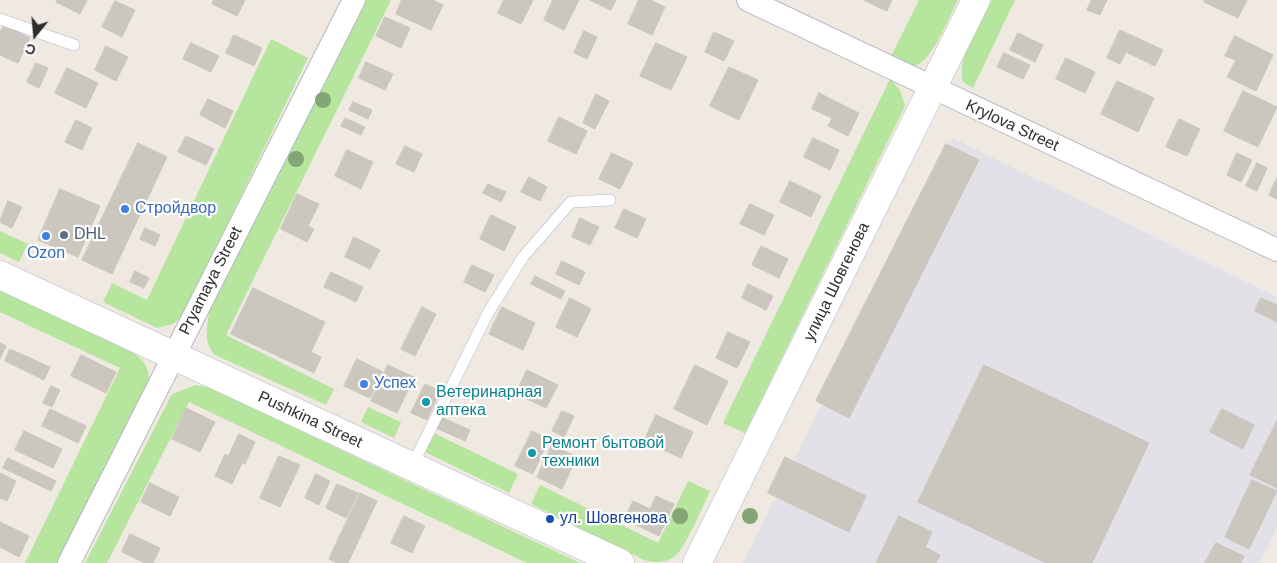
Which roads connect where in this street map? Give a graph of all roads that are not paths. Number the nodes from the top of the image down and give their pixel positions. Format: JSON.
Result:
{"nodes":[{"id":1,"x":354,"y":0,"type":"edge"},
{"id":2,"x":748,"y":0,"type":"edge"},
{"id":3,"x":976,"y":0,"type":"edge"},
{"id":4,"x":0,"y":19,"type":"edge"},
{"id":5,"x":74,"y":45,"type":"dead end"},
{"id":6,"x":932,"y":87,"type":"junction"},
{"id":7,"x":610,"y":200,"type":"dead end"},
{"id":8,"x":1277,"y":250,"type":"edge"},
{"id":9,"x":0,"y":275,"type":"edge"},
{"id":10,"x":173,"y":356,"type":"junction"},
{"id":11,"x":411,"y":467,"type":"junction"},
{"id":12,"x":69,"y":563,"type":"edge"},
{"id":13,"x":620,"y":563,"type":"edge"},
{"id":14,"x":697,"y":563,"type":"edge"}],
"edges":[{"from":1,"to":10,"type":"street","name":"Pryamaya Street"},
{"from":2,"to":6,"type":"street","name":"Krylova Street"},
{"from":3,"to":6,"type":"main road","name":"улица Шовгенова"},
{"from":4,"to":5,"type":"lane"},
{"from":6,"to":8,"type":"street","name":"Krylova Street"},
{"from":6,"to":14,"type":"main road","name":"улица Шовгенова"},
{"from":7,"to":11,"type":"lane"},
{"from":9,"to":10,"type":"main road","name":"Pushkina Street"},
{"from":10,"to":11,"type":"main road","name":"Pushkina Street"},
{"from":10,"to":12,"type":"street","name":"Pryamaya Street"},
{"from":11,"to":13,"type":"main road","name":"Pushkina Street"}]}
